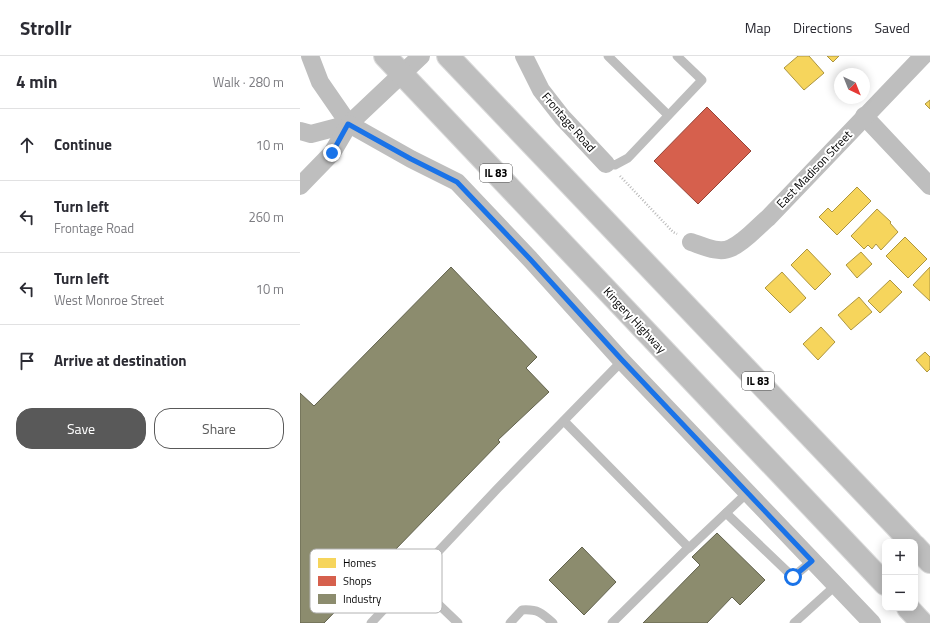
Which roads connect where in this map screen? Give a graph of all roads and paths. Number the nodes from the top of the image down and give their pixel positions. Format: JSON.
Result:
{"nodes":[{"id":1,"x":310,"y":56,"type":"edge"},
{"id":2,"x":385,"y":56,"type":"edge"},
{"id":3,"x":421,"y":56,"type":"edge"},
{"id":4,"x":448,"y":56,"type":"edge"},
{"id":5,"x":524,"y":56,"type":"edge"},
{"id":6,"x":608,"y":56,"type":"edge"},
{"id":7,"x":677,"y":56,"type":"edge"},
{"id":8,"x":923,"y":56,"type":"edge"},
{"id":9,"x":403,"y":74,"type":"junction"},
{"id":10,"x":668,"y":115,"type":"junction"},
{"id":11,"x":864,"y":116,"type":"junction"},
{"id":12,"x":348,"y":124,"type":"junction"},
{"id":13,"x":300,"y":131,"type":"edge"},
{"id":14,"x":606,"y":164,"type":"junction"},
{"id":15,"x":300,"y":186,"type":"edge"},
{"id":16,"x":930,"y":186,"type":"edge"},
{"id":17,"x":691,"y":242,"type":"joint"},
{"id":18,"x":622,"y":360,"type":"junction"},
{"id":19,"x":564,"y":421,"type":"junction"},
{"id":20,"x":747,"y":493,"type":"junction"},
{"id":21,"x":726,"y":513,"type":"junction"},
{"id":22,"x":908,"y":539,"type":"edge"},
{"id":23,"x":690,"y":547,"type":"junction"},
{"id":24,"x":440,"y":549,"type":"edge"},
{"id":25,"x":918,"y":549,"type":"edge"},
{"id":26,"x":812,"y":561,"type":"junction"},
{"id":27,"x":930,"y":562,"type":"edge"},
{"id":28,"x":882,"y":581,"type":"edge"},
{"id":29,"x":835,"y":586,"type":"junction"},
{"id":30,"x":442,"y":608,"type":"edge"},
{"id":31,"x":911,"y":611,"type":"edge"},
{"id":32,"x":380,"y":613,"type":"edge"},
{"id":33,"x":371,"y":623,"type":"edge"},
{"id":34,"x":458,"y":623,"type":"edge"},
{"id":35,"x":510,"y":623,"type":"edge"},
{"id":36,"x":553,"y":623,"type":"edge"},
{"id":37,"x":612,"y":623,"type":"edge"},
{"id":38,"x":794,"y":623,"type":"edge"},
{"id":39,"x":872,"y":623,"type":"edge"},
{"id":40,"x":922,"y":623,"type":"edge"}],
"edges":[{"from":1,"to":12,"type":"street"},
{"from":2,"to":9,"type":"highway","name":"Kingery Highway","number":"IL 83"},
{"from":3,"to":9,"type":"street"},
{"from":4,"to":22,"type":"highway","number":"IL 83"},
{"from":5,"to":14,"type":"street","name":"Frontage Road"},
{"from":6,"to":10,"type":"lane"},
{"from":7,"to":10,"type":"lane"},
{"from":8,"to":11,"type":"street","name":"East Madison Street"},
{"from":9,"to":12,"type":"street"},
{"from":9,"to":28,"type":"highway","name":"Kingery Highway","number":"IL 83"},
{"from":10,"to":14,"type":"lane"},
{"from":11,"to":16,"type":"street"},
{"from":11,"to":17,"type":"street","name":"East Madison Street"},
{"from":12,"to":13,"type":"street"},
{"from":12,"to":15,"type":"street"},
{"from":12,"to":18,"type":"street"},
{"from":14,"to":17,"type":"path"},
{"from":18,"to":19,"type":"lane"},
{"from":18,"to":20,"type":"street"},
{"from":19,"to":23,"type":"lane"},
{"from":19,"to":24,"type":"lane"},
{"from":20,"to":21,"type":"lane"},
{"from":20,"to":26,"type":"street"},
{"from":21,"to":23,"type":"lane"},
{"from":21,"to":26,"type":"lane"},
{"from":23,"to":37,"type":"lane"},
{"from":25,"to":27,"type":"highway"},
{"from":26,"to":29,"type":"street"},
{"from":29,"to":38,"type":"lane"},
{"from":29,"to":39,"type":"street"},
{"from":30,"to":34,"type":"lane"},
{"from":31,"to":40,"type":"highway"},
{"from":32,"to":33,"type":"lane"},
{"from":35,"to":36,"type":"lane"}]}
